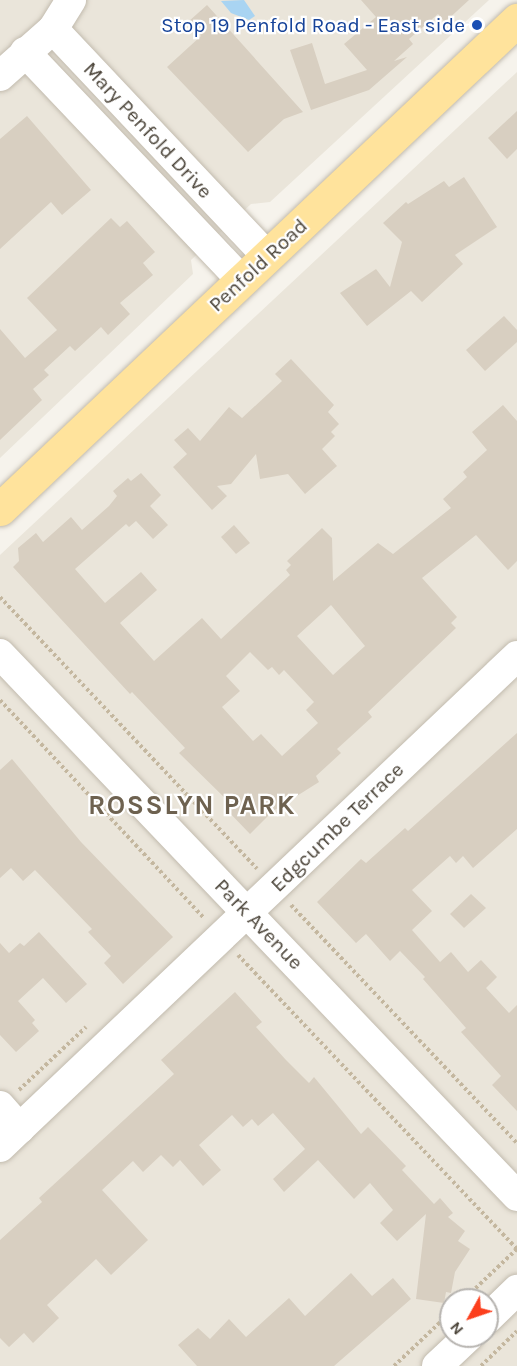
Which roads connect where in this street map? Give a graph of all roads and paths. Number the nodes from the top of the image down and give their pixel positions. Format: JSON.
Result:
{"nodes":[{"id":1,"x":71,"y":0,"type":"edge"},
{"id":2,"x":517,"y":20,"type":"edge"},
{"id":3,"x":53,"y":28,"type":"junction"},
{"id":4,"x":25,"y":52,"type":"junction"},
{"id":5,"x":0,"y":75,"type":"edge"},
{"id":6,"x":267,"y":256,"type":"junction"},
{"id":7,"x":242,"y":280,"type":"junction"},
{"id":8,"x":0,"y":510,"type":"edge"},
{"id":9,"x":0,"y":597,"type":"edge"},
{"id":10,"x":0,"y":654,"type":"edge"},
{"id":11,"x":517,"y":656,"type":"edge"},
{"id":12,"x":0,"y":700,"type":"edge"},
{"id":13,"x":273,"y":888,"type":"junction"},
{"id":14,"x":248,"y":912,"type":"junction"},
{"id":15,"x":221,"y":937,"type":"junction"},
{"id":16,"x":0,"y":1106,"type":"edge"},
{"id":17,"x":10,"y":1138,"type":"edge"},
{"id":18,"x":517,"y":1143,"type":"edge"},
{"id":19,"x":517,"y":1196,"type":"edge"},
{"id":20,"x":476,"y":1288,"type":"edge"},
{"id":21,"x":517,"y":1290,"type":"edge"},
{"id":22,"x":499,"y":1307,"type":"edge"},
{"id":23,"x":439,"y":1323,"type":"edge"},
{"id":24,"x":517,"y":1331,"type":"edge"},
{"id":25,"x":457,"y":1348,"type":"edge"},
{"id":26,"x":394,"y":1366,"type":"edge"},
{"id":27,"x":438,"y":1366,"type":"edge"},
{"id":28,"x":481,"y":1366,"type":"edge"}],
"edges":[{"from":1,"to":3,"type":"street"},
{"from":2,"to":6,"type":"main road","name":"Penfold Road"},
{"from":3,"to":4,"type":"street"},
{"from":3,"to":6,"type":"street","name":"Mary Penfold Drive"},
{"from":4,"to":5,"type":"street"},
{"from":4,"to":7,"type":"street","name":"Mary Penfold Drive"},
{"from":6,"to":7,"type":"main road","name":"Penfold Road"},
{"from":7,"to":8,"type":"main road","name":"Penfold Road"},
{"from":9,"to":13,"type":"path"},
{"from":10,"to":14,"type":"street","name":"Park Avenue"},
{"from":11,"to":13,"type":"street","name":"Edgcumbe Terrace"},
{"from":12,"to":15,"type":"path"},
{"from":13,"to":14,"type":"street","name":"Edgcumbe Terrace"},
{"from":13,"to":18,"type":"path"},
{"from":14,"to":15,"type":"street","name":"Edgcumbe Terrace"},
{"from":14,"to":19,"type":"street","name":"Park Avenue"},
{"from":15,"to":17,"type":"street","name":"Edgcumbe Terrace"},
{"from":15,"to":20,"type":"path"},
{"from":16,"to":17,"type":"street"},
{"from":21,"to":22,"type":"street"},
{"from":23,"to":26,"type":"path"},
{"from":24,"to":28,"type":"path"},
{"from":25,"to":27,"type":"street"}]}
